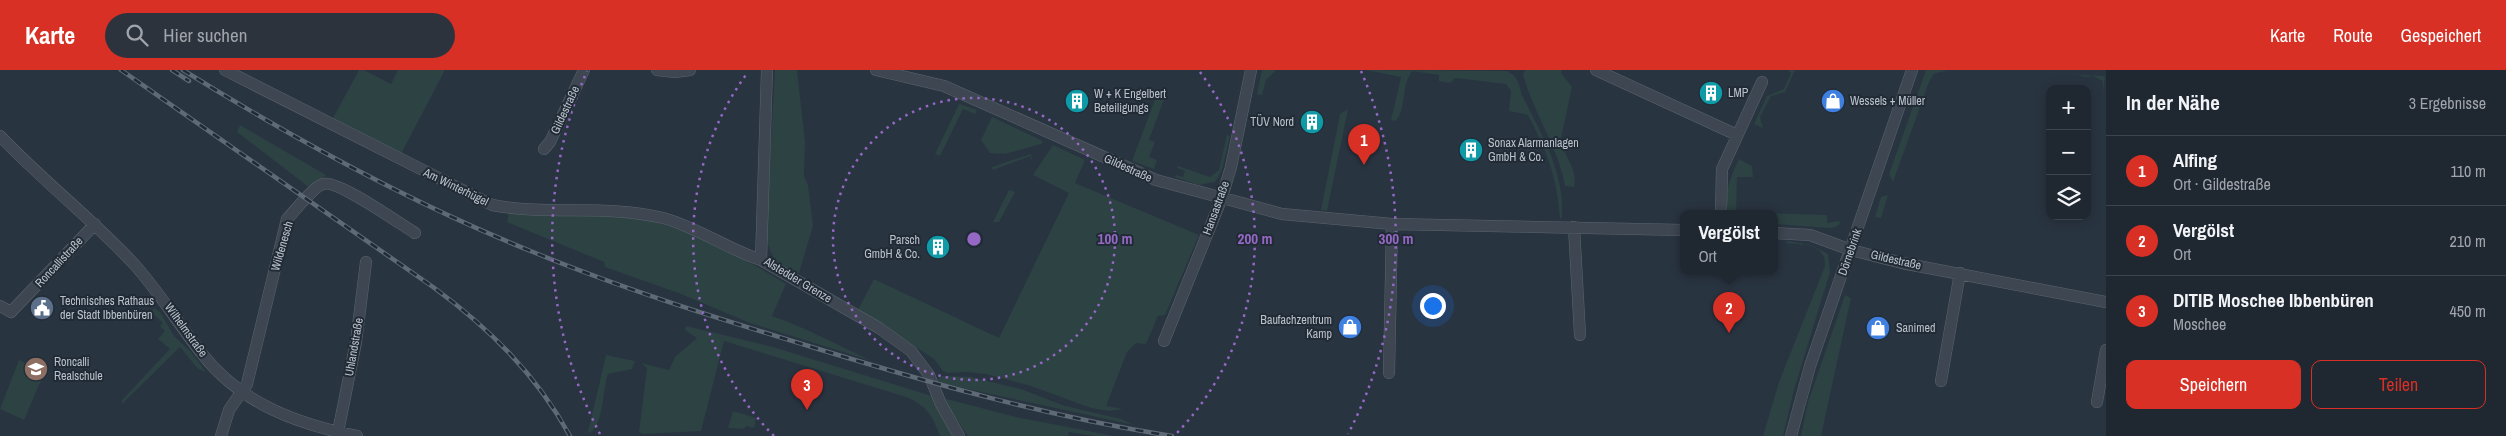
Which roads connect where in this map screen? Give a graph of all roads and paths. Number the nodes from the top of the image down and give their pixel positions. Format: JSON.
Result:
{"nodes":[{"id":1,"x":225,"y":70,"type":"edge"},
{"id":2,"x":584,"y":70,"type":"edge"},
{"id":3,"x":657,"y":70,"type":"edge"},
{"id":4,"x":690,"y":70,"type":"edge"},
{"id":5,"x":767,"y":70,"type":"edge"},
{"id":6,"x":876,"y":70,"type":"edge"},
{"id":7,"x":1252,"y":70,"type":"edge"},
{"id":8,"x":1596,"y":70,"type":"edge"},
{"id":9,"x":1912,"y":70,"type":"edge"},
{"id":10,"x":1762,"y":82,"type":"dead end"},
{"id":11,"x":1737,"y":135,"type":"junction"},
{"id":12,"x":0,"y":136,"type":"edge"},
{"id":13,"x":544,"y":149,"type":"dead end"},
{"id":14,"x":1221,"y":200,"type":"junction"},
{"id":15,"x":1721,"y":210,"type":"edge"},
{"id":16,"x":95,"y":224,"type":"junction"},
{"id":17,"x":1392,"y":224,"type":"junction"},
{"id":18,"x":1574,"y":228,"type":"junction"},
{"id":19,"x":1680,"y":230,"type":"edge"},
{"id":20,"x":415,"y":233,"type":"dead end"},
{"id":21,"x":1778,"y":233,"type":"edge"},
{"id":22,"x":1851,"y":250,"type":"junction"},
{"id":23,"x":761,"y":260,"type":"junction"},
{"id":24,"x":366,"y":262,"type":"dead end"},
{"id":25,"x":1960,"y":274,"type":"junction"},
{"id":26,"x":2106,"y":302,"type":"edge"},
{"id":27,"x":0,"y":306,"type":"edge"},
{"id":28,"x":1580,"y":335,"type":"dead end"},
{"id":29,"x":1164,"y":340,"type":"dead end"},
{"id":30,"x":2106,"y":355,"type":"edge"},
{"id":31,"x":1390,"y":373,"type":"dead end"},
{"id":32,"x":1941,"y":381,"type":"dead end"},
{"id":33,"x":242,"y":394,"type":"junction"},
{"id":34,"x":2097,"y":402,"type":"dead end"},
{"id":35,"x":338,"y":432,"type":"junction"},
{"id":36,"x":221,"y":436,"type":"edge"},
{"id":37,"x":357,"y":436,"type":"edge"},
{"id":38,"x":959,"y":436,"type":"edge"},
{"id":39,"x":1791,"y":436,"type":"edge"}],
"edges":[{"from":1,"to":23,"type":"street","name":"Am Winterhügel"},
{"from":2,"to":13,"type":"street","name":"Gildestraße"},
{"from":3,"to":4,"type":"street"},
{"from":5,"to":23,"type":"street","name":"Alstedder Grenze"},
{"from":6,"to":14,"type":"street","name":"Gildestraße"},
{"from":7,"to":14,"type":"street","name":"Hansastraße"},
{"from":8,"to":11,"type":"street"},
{"from":9,"to":22,"type":"street","name":"Dörnebrink"},
{"from":10,"to":11,"type":"street"},
{"from":11,"to":15,"type":"street"},
{"from":12,"to":16,"type":"street","name":"Wilhelmstraße"},
{"from":14,"to":17,"type":"street","name":"Gildestraße"},
{"from":14,"to":29,"type":"street","name":"Hansastraße"},
{"from":16,"to":27,"type":"street","name":"Roncallistraße"},
{"from":16,"to":33,"type":"street","name":"Wilhelmstraße"},
{"from":17,"to":18,"type":"street","name":"Gildestraße"},
{"from":17,"to":31,"type":"street"},
{"from":18,"to":19,"type":"street","name":"Gildestraße"},
{"from":18,"to":28,"type":"street"},
{"from":20,"to":33,"type":"street","name":"Wildenesch"},
{"from":21,"to":22,"type":"street","name":"Gildestraße"},
{"from":22,"to":25,"type":"street","name":"Gildestraße"},
{"from":22,"to":39,"type":"street","name":"Dörnebrink"},
{"from":23,"to":38,"type":"street","name":"Alstedder Grenze"},
{"from":24,"to":35,"type":"street","name":"Uhlandstraße"},
{"from":25,"to":26,"type":"street","name":"Gildestraße"},
{"from":25,"to":32,"type":"street"},
{"from":30,"to":34,"type":"street"},
{"from":33,"to":35,"type":"street","name":"Wilhelmstraße"},
{"from":33,"to":36,"type":"street","name":"Wildenesch"},
{"from":35,"to":37,"type":"street","name":"Wilhelmstraße"}]}
